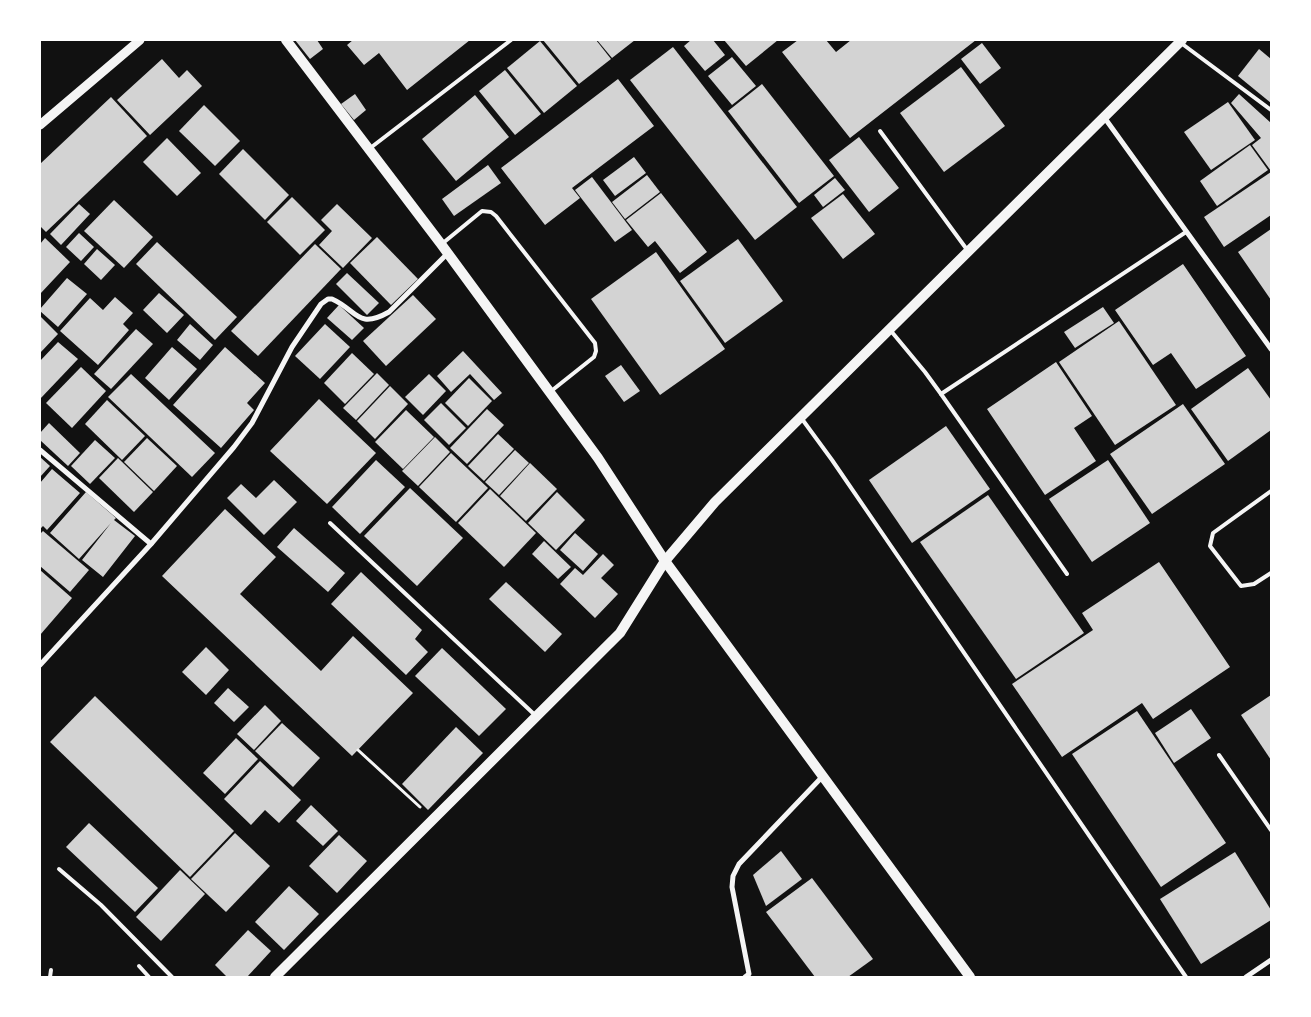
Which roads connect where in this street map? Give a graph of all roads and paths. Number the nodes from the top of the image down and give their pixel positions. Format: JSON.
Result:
{"nodes":[{"id":1,"x":140,"y":40,"type":"edge"},
{"id":2,"x":286,"y":40,"type":"edge"},
{"id":3,"x":511,"y":40,"type":"edge"},
{"id":4,"x":1181,"y":41,"type":"edge"},
{"id":5,"x":1271,"y":110,"type":"edge"},
{"id":6,"x":1104,"y":117,"type":"junction"},
{"id":7,"x":40,"y":125,"type":"edge"},
{"id":8,"x":880,"y":131,"type":"dead end"},
{"id":9,"x":369,"y":149,"type":"junction"},
{"id":10,"x":1186,"y":232,"type":"junction"},
{"id":11,"x":441,"y":244,"type":"junction"},
{"id":12,"x":968,"y":252,"type":"junction"},
{"id":13,"x":448,"y":253,"type":"junction"},
{"id":14,"x":889,"y":330,"type":"junction"},
{"id":15,"x":1271,"y":349,"type":"edge"},
{"id":16,"x":550,"y":392,"type":"junction"},
{"id":17,"x":941,"y":394,"type":"junction"},
{"id":18,"x":801,"y":417,"type":"junction"},
{"id":19,"x":40,"y":450,"type":"edge"},
{"id":20,"x":1271,"y":491,"type":"edge"},
{"id":21,"x":330,"y":523,"type":"dead end"},
{"id":22,"x":151,"y":544,"type":"junction"},
{"id":23,"x":665,"y":561,"type":"junction"},
{"id":24,"x":1271,"y":573,"type":"edge"},
{"id":25,"x":1066,"y":574,"type":"dead end"},
{"id":26,"x":40,"y":665,"type":"edge"},
{"id":27,"x":536,"y":716,"type":"junction"},
{"id":28,"x":358,"y":750,"type":"dead end"},
{"id":29,"x":1219,"y":755,"type":"dead end"},
{"id":30,"x":822,"y":777,"type":"junction"},
{"id":31,"x":434,"y":819,"type":"junction"},
{"id":32,"x":1271,"y":830,"type":"edge"},
{"id":33,"x":59,"y":869,"type":"dead end"},
{"id":34,"x":1271,"y":960,"type":"edge"},
{"id":35,"x":139,"y":966,"type":"dead end"},
{"id":36,"x":51,"y":970,"type":"dead end"},
{"id":37,"x":748,"y":976,"type":"edge"},
{"id":38,"x":50,"y":977,"type":"edge"},
{"id":39,"x":149,"y":977,"type":"edge"},
{"id":40,"x":172,"y":977,"type":"edge"},
{"id":41,"x":275,"y":977,"type":"edge"},
{"id":42,"x":970,"y":977,"type":"edge"},
{"id":43,"x":1186,"y":977,"type":"edge"},
{"id":44,"x":1246,"y":977,"type":"edge"}],
"edges":[{"from":1,"to":7,"type":"street"},
{"from":2,"to":9,"type":"main road"},
{"from":3,"to":9,"type":"lane"},
{"from":4,"to":5,"type":"lane"},
{"from":4,"to":6,"type":"main road"},
{"from":6,"to":10,"type":"street"},
{"from":6,"to":12,"type":"main road"},
{"from":8,"to":12,"type":"lane"},
{"from":9,"to":11,"type":"main road"},
{"from":10,"to":15,"type":"street"},
{"from":10,"to":17,"type":"lane"},
{"from":11,"to":13,"type":"main road"},
{"from":11,"to":16,"type":"lane"},
{"from":12,"to":14,"type":"main road"},
{"from":13,"to":16,"type":"main road"},
{"from":13,"to":22,"type":"street"},
{"from":14,"to":17,"type":"lane"},
{"from":14,"to":18,"type":"main road"},
{"from":16,"to":23,"type":"main road"},
{"from":17,"to":25,"type":"lane"},
{"from":18,"to":23,"type":"main road"},
{"from":18,"to":43,"type":"lane"},
{"from":19,"to":22,"type":"street"},
{"from":20,"to":24,"type":"lane"},
{"from":21,"to":27,"type":"lane"},
{"from":22,"to":26,"type":"street"},
{"from":23,"to":27,"type":"main road"},
{"from":23,"to":30,"type":"main road"},
{"from":27,"to":31,"type":"main road"},
{"from":28,"to":31,"type":"path"},
{"from":29,"to":32,"type":"lane"},
{"from":30,"to":37,"type":"street"},
{"from":30,"to":42,"type":"main road"},
{"from":31,"to":41,"type":"main road"},
{"from":33,"to":40,"type":"lane"},
{"from":34,"to":44,"type":"street"},
{"from":35,"to":39,"type":"lane"},
{"from":36,"to":38,"type":"lane"}]}
